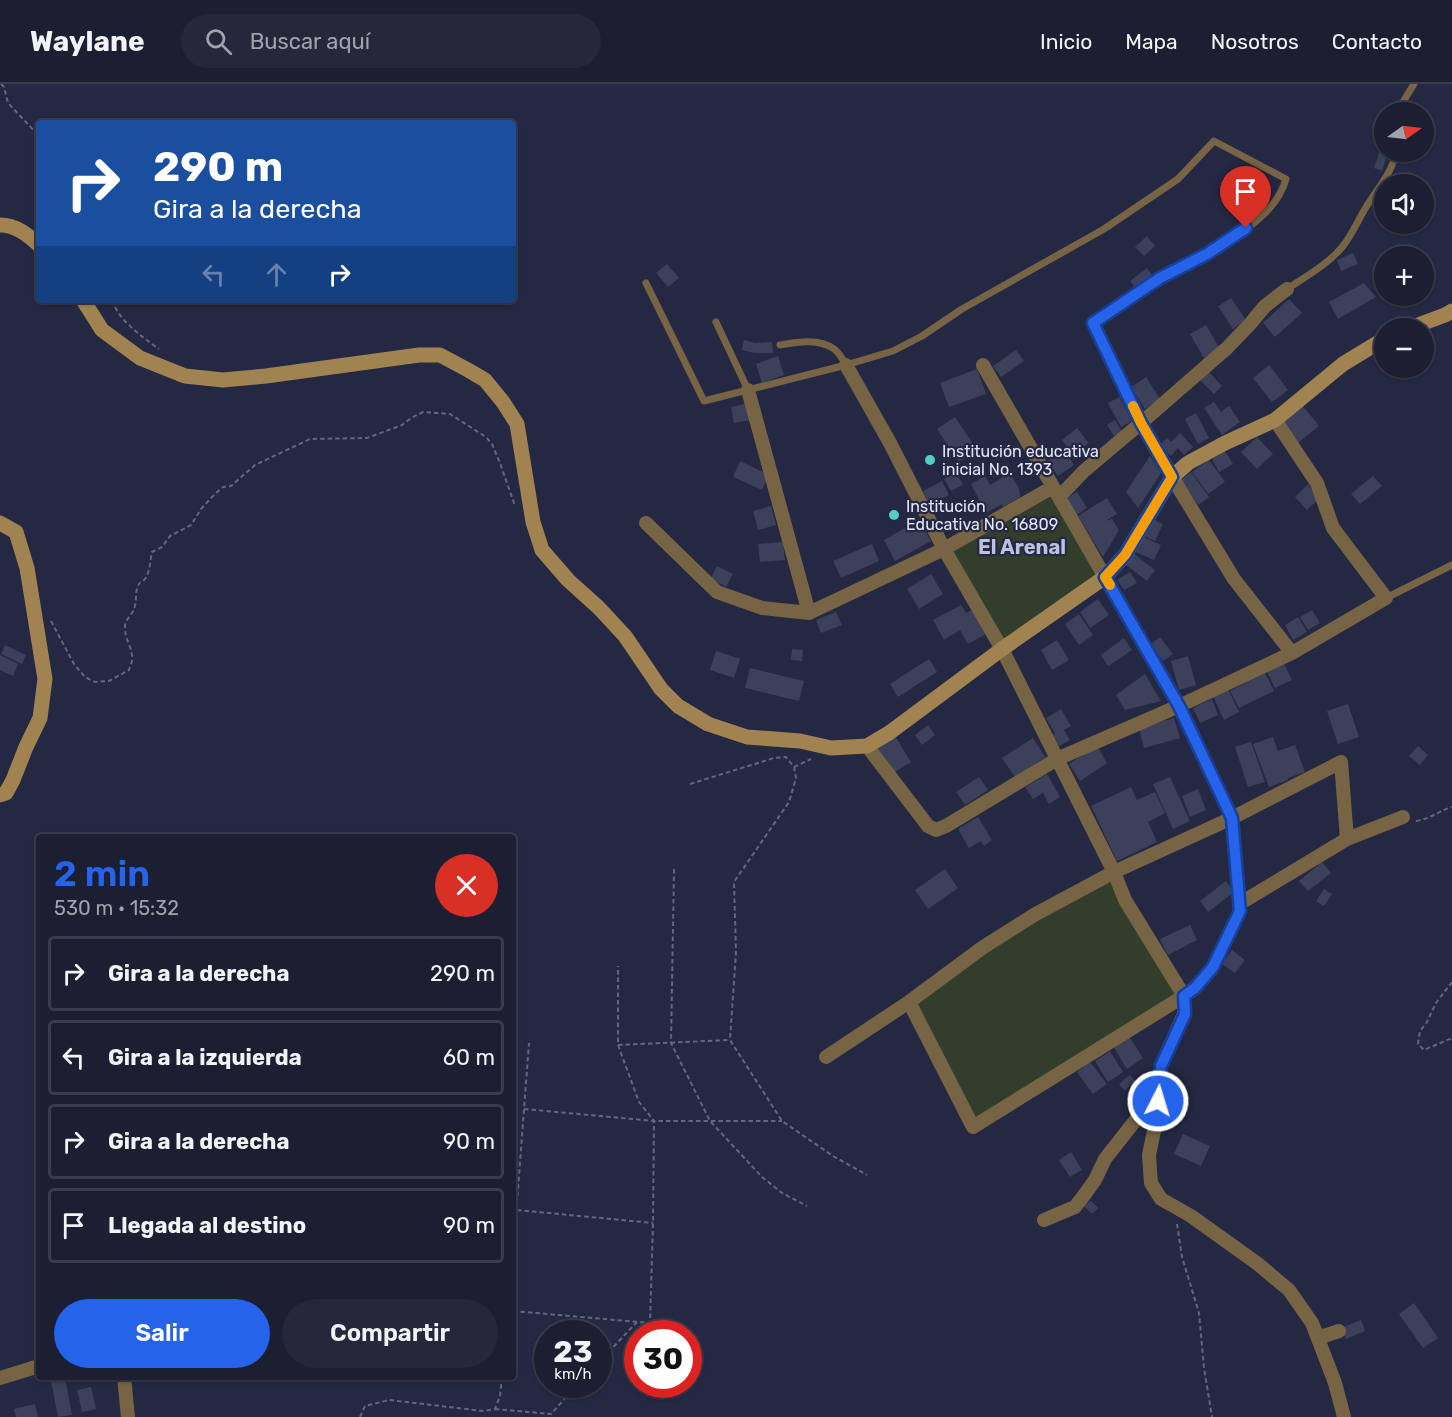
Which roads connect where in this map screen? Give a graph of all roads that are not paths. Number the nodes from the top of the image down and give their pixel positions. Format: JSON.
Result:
{"nodes":[{"id":1,"x":1414,"y":84,"type":"edge"},
{"id":2,"x":1403,"y":102,"type":"edge"},
{"id":3,"x":1395,"y":162,"type":"edge"},
{"id":4,"x":0,"y":225,"type":"edge"},
{"id":5,"x":36,"y":242,"type":"edge"},
{"id":6,"x":646,"y":283,"type":"dead end"},
{"id":7,"x":1287,"y":289,"type":"joint"},
{"id":8,"x":85,"y":303,"type":"edge"},
{"id":9,"x":1452,"y":310,"type":"edge"},
{"id":10,"x":1434,"y":319,"type":"edge"},
{"id":11,"x":716,"y":322,"type":"dead end"},
{"id":12,"x":1093,"y":323,"type":"joint"},
{"id":13,"x":780,"y":345,"type":"dead end"},
{"id":14,"x":1374,"y":345,"type":"edge"},
{"id":15,"x":846,"y":365,"type":"junction"},
{"id":16,"x":983,"y":365,"type":"dead end"},
{"id":17,"x":748,"y":390,"type":"junction"},
{"id":18,"x":1275,"y":420,"type":"junction"},
{"id":19,"x":1141,"y":423,"type":"junction"},
{"id":20,"x":1172,"y":477,"type":"junction"},
{"id":21,"x":1056,"y":492,"type":"junction"},
{"id":22,"x":646,"y":523,"type":"dead end"},
{"id":23,"x":0,"y":524,"type":"edge"},
{"id":24,"x":944,"y":549,"type":"junction"},
{"id":25,"x":1452,"y":565,"type":"edge"},
{"id":26,"x":1105,"y":577,"type":"junction"},
{"id":27,"x":1386,"y":598,"type":"junction"},
{"id":28,"x":809,"y":613,"type":"junction"},
{"id":29,"x":1002,"y":649,"type":"junction"},
{"id":30,"x":1292,"y":653,"type":"junction"},
{"id":31,"x":1179,"y":706,"type":"junction"},
{"id":32,"x":867,"y":746,"type":"junction"},
{"id":33,"x":1057,"y":759,"type":"junction"},
{"id":34,"x":0,"y":795,"type":"edge"},
{"id":35,"x":1403,"y":817,"type":"road end"},
{"id":36,"x":1232,"y":818,"type":"junction"},
{"id":37,"x":1347,"y":839,"type":"junction"},
{"id":38,"x":1114,"y":872,"type":"junction"},
{"id":39,"x":1239,"y":903,"type":"junction"},
{"id":40,"x":1184,"y":996,"type":"junction"},
{"id":41,"x":909,"y":1002,"type":"junction"},
{"id":42,"x":826,"y":1057,"type":"dead end"},
{"id":43,"x":1160,"y":1080,"type":"junction"},
{"id":44,"x":1044,"y":1220,"type":"dead end"},
{"id":45,"x":1339,"y":1331,"type":"dead end"},
{"id":46,"x":1316,"y":1334,"type":"junction"},
{"id":47,"x":36,"y":1367,"type":"edge"},
{"id":48,"x":0,"y":1378,"type":"edge"},
{"id":49,"x":124,"y":1380,"type":"edge"},
{"id":50,"x":128,"y":1417,"type":"edge"},
{"id":51,"x":1344,"y":1417,"type":"edge"}],
"edges":[{"from":1,"to":2,"type":"lane"},
{"from":3,"to":7,"type":"lane"},
{"from":4,"to":5,"type":"street"},
{"from":6,"to":17,"type":"lane"},
{"from":7,"to":19,"type":"street"},
{"from":8,"to":32,"type":"street"},
{"from":9,"to":10,"type":"street"},
{"from":11,"to":17,"type":"lane"},
{"from":12,"to":15,"type":"lane"},
{"from":12,"to":19,"type":"street"},
{"from":13,"to":15,"type":"lane"},
{"from":14,"to":18,"type":"street"},
{"from":15,"to":17,"type":"lane"},
{"from":15,"to":24,"type":"street"},
{"from":16,"to":21,"type":"street"},
{"from":17,"to":28,"type":"street"},
{"from":18,"to":20,"type":"street"},
{"from":18,"to":27,"type":"street"},
{"from":19,"to":20,"type":"street"},
{"from":19,"to":21,"type":"street"},
{"from":20,"to":26,"type":"street"},
{"from":20,"to":30,"type":"street"},
{"from":21,"to":24,"type":"street"},
{"from":21,"to":26,"type":"street"},
{"from":22,"to":28,"type":"street"},
{"from":23,"to":34,"type":"street"},
{"from":24,"to":28,"type":"street"},
{"from":24,"to":29,"type":"street"},
{"from":25,"to":27,"type":"lane"},
{"from":26,"to":29,"type":"street"},
{"from":26,"to":31,"type":"street"},
{"from":27,"to":30,"type":"street"},
{"from":29,"to":32,"type":"street"},
{"from":29,"to":33,"type":"street"},
{"from":30,"to":31,"type":"street"},
{"from":31,"to":33,"type":"street"},
{"from":31,"to":36,"type":"street"},
{"from":32,"to":33,"type":"street"},
{"from":33,"to":38,"type":"street"},
{"from":35,"to":37,"type":"street"},
{"from":36,"to":37,"type":"street"},
{"from":36,"to":38,"type":"street"},
{"from":36,"to":39,"type":"street"},
{"from":37,"to":39,"type":"street"},
{"from":38,"to":40,"type":"street"},
{"from":38,"to":41,"type":"street"},
{"from":39,"to":40,"type":"street"},
{"from":40,"to":41,"type":"street"},
{"from":40,"to":43,"type":"street"},
{"from":41,"to":42,"type":"street"},
{"from":43,"to":44,"type":"street"},
{"from":43,"to":46,"type":"street"},
{"from":45,"to":46,"type":"street"},
{"from":46,"to":51,"type":"street"},
{"from":47,"to":48,"type":"street"},
{"from":49,"to":50,"type":"street"}]}
